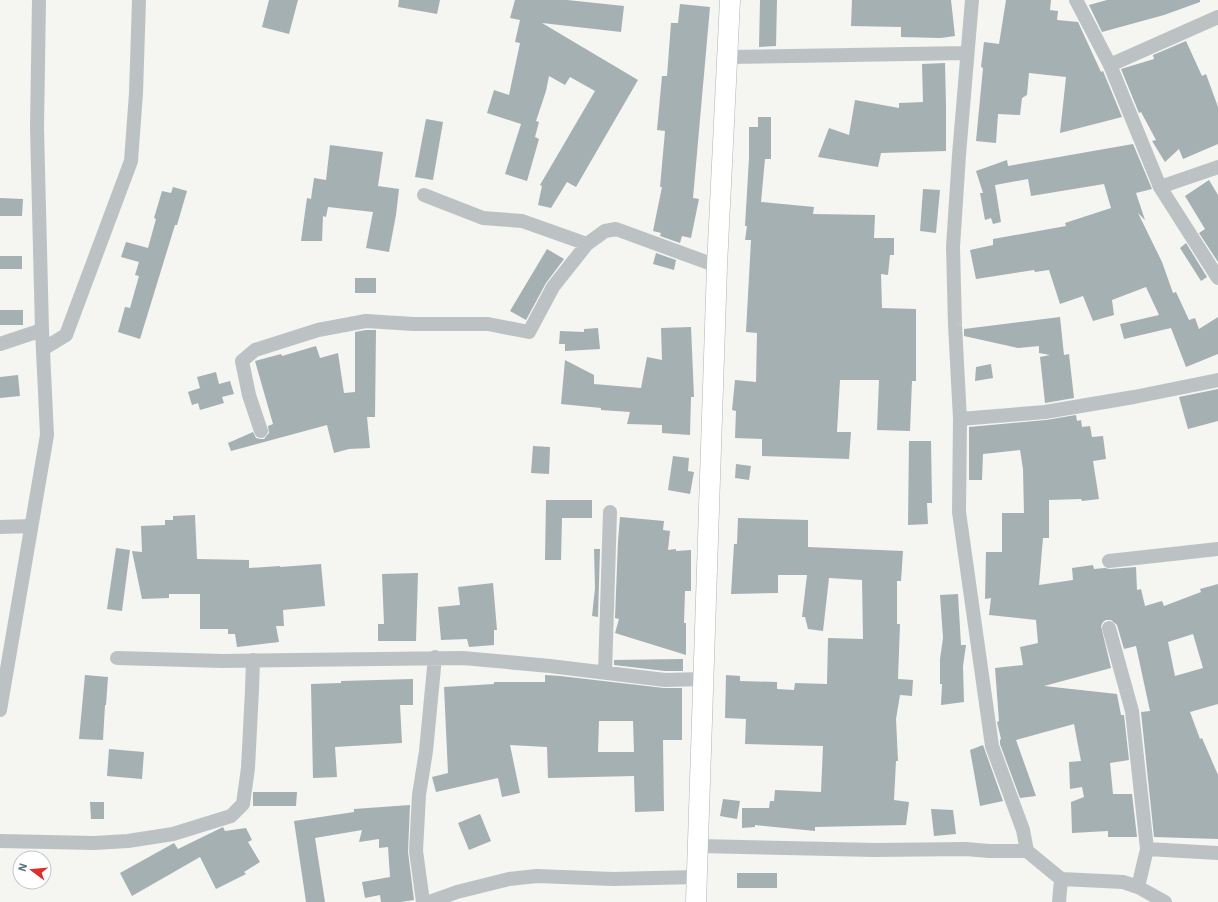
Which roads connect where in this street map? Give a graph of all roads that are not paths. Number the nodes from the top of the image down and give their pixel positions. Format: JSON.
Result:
{"nodes":[{"id":1,"x":39,"y":0,"type":"edge"},
{"id":2,"x":139,"y":0,"type":"edge"},
{"id":3,"x":730,"y":0,"type":"edge"},
{"id":4,"x":972,"y":0,"type":"edge"},
{"id":5,"x":1076,"y":0,"type":"edge"},
{"id":6,"x":1218,"y":17,"type":"edge"},
{"id":7,"x":967,"y":53,"type":"junction"},
{"id":8,"x":728,"y":57,"type":"junction"},
{"id":9,"x":1110,"y":65,"type":"junction"},
{"id":10,"x":1218,"y":167,"type":"edge"},
{"id":11,"x":1160,"y":187,"type":"junction"},
{"id":12,"x":424,"y":194,"type":"dead end"},
{"id":13,"x":587,"y":244,"type":"junction"},
{"id":14,"x":717,"y":266,"type":"junction"},
{"id":15,"x":1218,"y":278,"type":"edge"},
{"id":16,"x":42,"y":330,"type":"junction"},
{"id":17,"x":0,"y":344,"type":"edge"},
{"id":18,"x":42,"y":349,"type":"junction"},
{"id":19,"x":1218,"y":380,"type":"edge"},
{"id":20,"x":960,"y":419,"type":"junction"},
{"id":21,"x":261,"y":431,"type":"dead end"},
{"id":22,"x":610,"y":512,"type":"dead end"},
{"id":23,"x":31,"y":526,"type":"junction"},
{"id":24,"x":0,"y":527,"type":"edge"},
{"id":25,"x":1218,"y":549,"type":"edge"},
{"id":26,"x":1109,"y":561,"type":"dead end"},
{"id":27,"x":1109,"y":628,"type":"dead end"},
{"id":28,"x":435,"y":657,"type":"junction"},
{"id":29,"x":117,"y":658,"type":"dead end"},
{"id":30,"x":253,"y":660,"type":"junction"},
{"id":31,"x":605,"y":673,"type":"junction"},
{"id":32,"x":704,"y":679,"type":"junction"},
{"id":33,"x":0,"y":710,"type":"edge"},
{"id":34,"x":0,"y":841,"type":"edge"},
{"id":35,"x":699,"y":846,"type":"junction"},
{"id":36,"x":1147,"y":849,"type":"junction"},
{"id":37,"x":1027,"y":851,"type":"junction"},
{"id":38,"x":1218,"y":853,"type":"edge"},
{"id":39,"x":696,"y":876,"type":"junction"},
{"id":40,"x":1061,"y":879,"type":"junction"},
{"id":41,"x":1138,"y":887,"type":"junction"},
{"id":42,"x":423,"y":902,"type":"edge"},
{"id":43,"x":429,"y":902,"type":"edge"},
{"id":44,"x":696,"y":902,"type":"edge"},
{"id":45,"x":1059,"y":902,"type":"edge"},
{"id":46,"x":1165,"y":902,"type":"edge"}],
"edges":[{"from":1,"to":16,"type":"street"},
{"from":2,"to":18,"type":"street"},
{"from":3,"to":8,"type":"street"},
{"from":4,"to":7,"type":"street"},
{"from":5,"to":9,"type":"street"},
{"from":6,"to":9,"type":"street"},
{"from":7,"to":8,"type":"street"},
{"from":7,"to":20,"type":"street"},
{"from":8,"to":14,"type":"street"},
{"from":9,"to":11,"type":"street"},
{"from":10,"to":11,"type":"street"},
{"from":11,"to":15,"type":"street"},
{"from":12,"to":13,"type":"street"},
{"from":13,"to":14,"type":"street"},
{"from":13,"to":21,"type":"street"},
{"from":14,"to":32,"type":"street"},
{"from":16,"to":17,"type":"street"},
{"from":16,"to":18,"type":"street"},
{"from":18,"to":23,"type":"street"},
{"from":19,"to":20,"type":"street"},
{"from":20,"to":37,"type":"street"},
{"from":22,"to":31,"type":"street"},
{"from":23,"to":24,"type":"street"},
{"from":23,"to":33,"type":"street"},
{"from":25,"to":26,"type":"street"},
{"from":27,"to":36,"type":"street"},
{"from":28,"to":30,"type":"street"},
{"from":28,"to":31,"type":"street"},
{"from":28,"to":42,"type":"street"},
{"from":29,"to":30,"type":"street"},
{"from":30,"to":34,"type":"street"},
{"from":31,"to":32,"type":"street"},
{"from":32,"to":35,"type":"street"},
{"from":35,"to":37,"type":"street"},
{"from":35,"to":39,"type":"street"},
{"from":36,"to":38,"type":"street"},
{"from":36,"to":41,"type":"street"},
{"from":37,"to":40,"type":"street"},
{"from":39,"to":43,"type":"street"},
{"from":39,"to":44,"type":"street"},
{"from":40,"to":41,"type":"street"},
{"from":40,"to":45,"type":"street"},
{"from":41,"to":46,"type":"street"}]}
